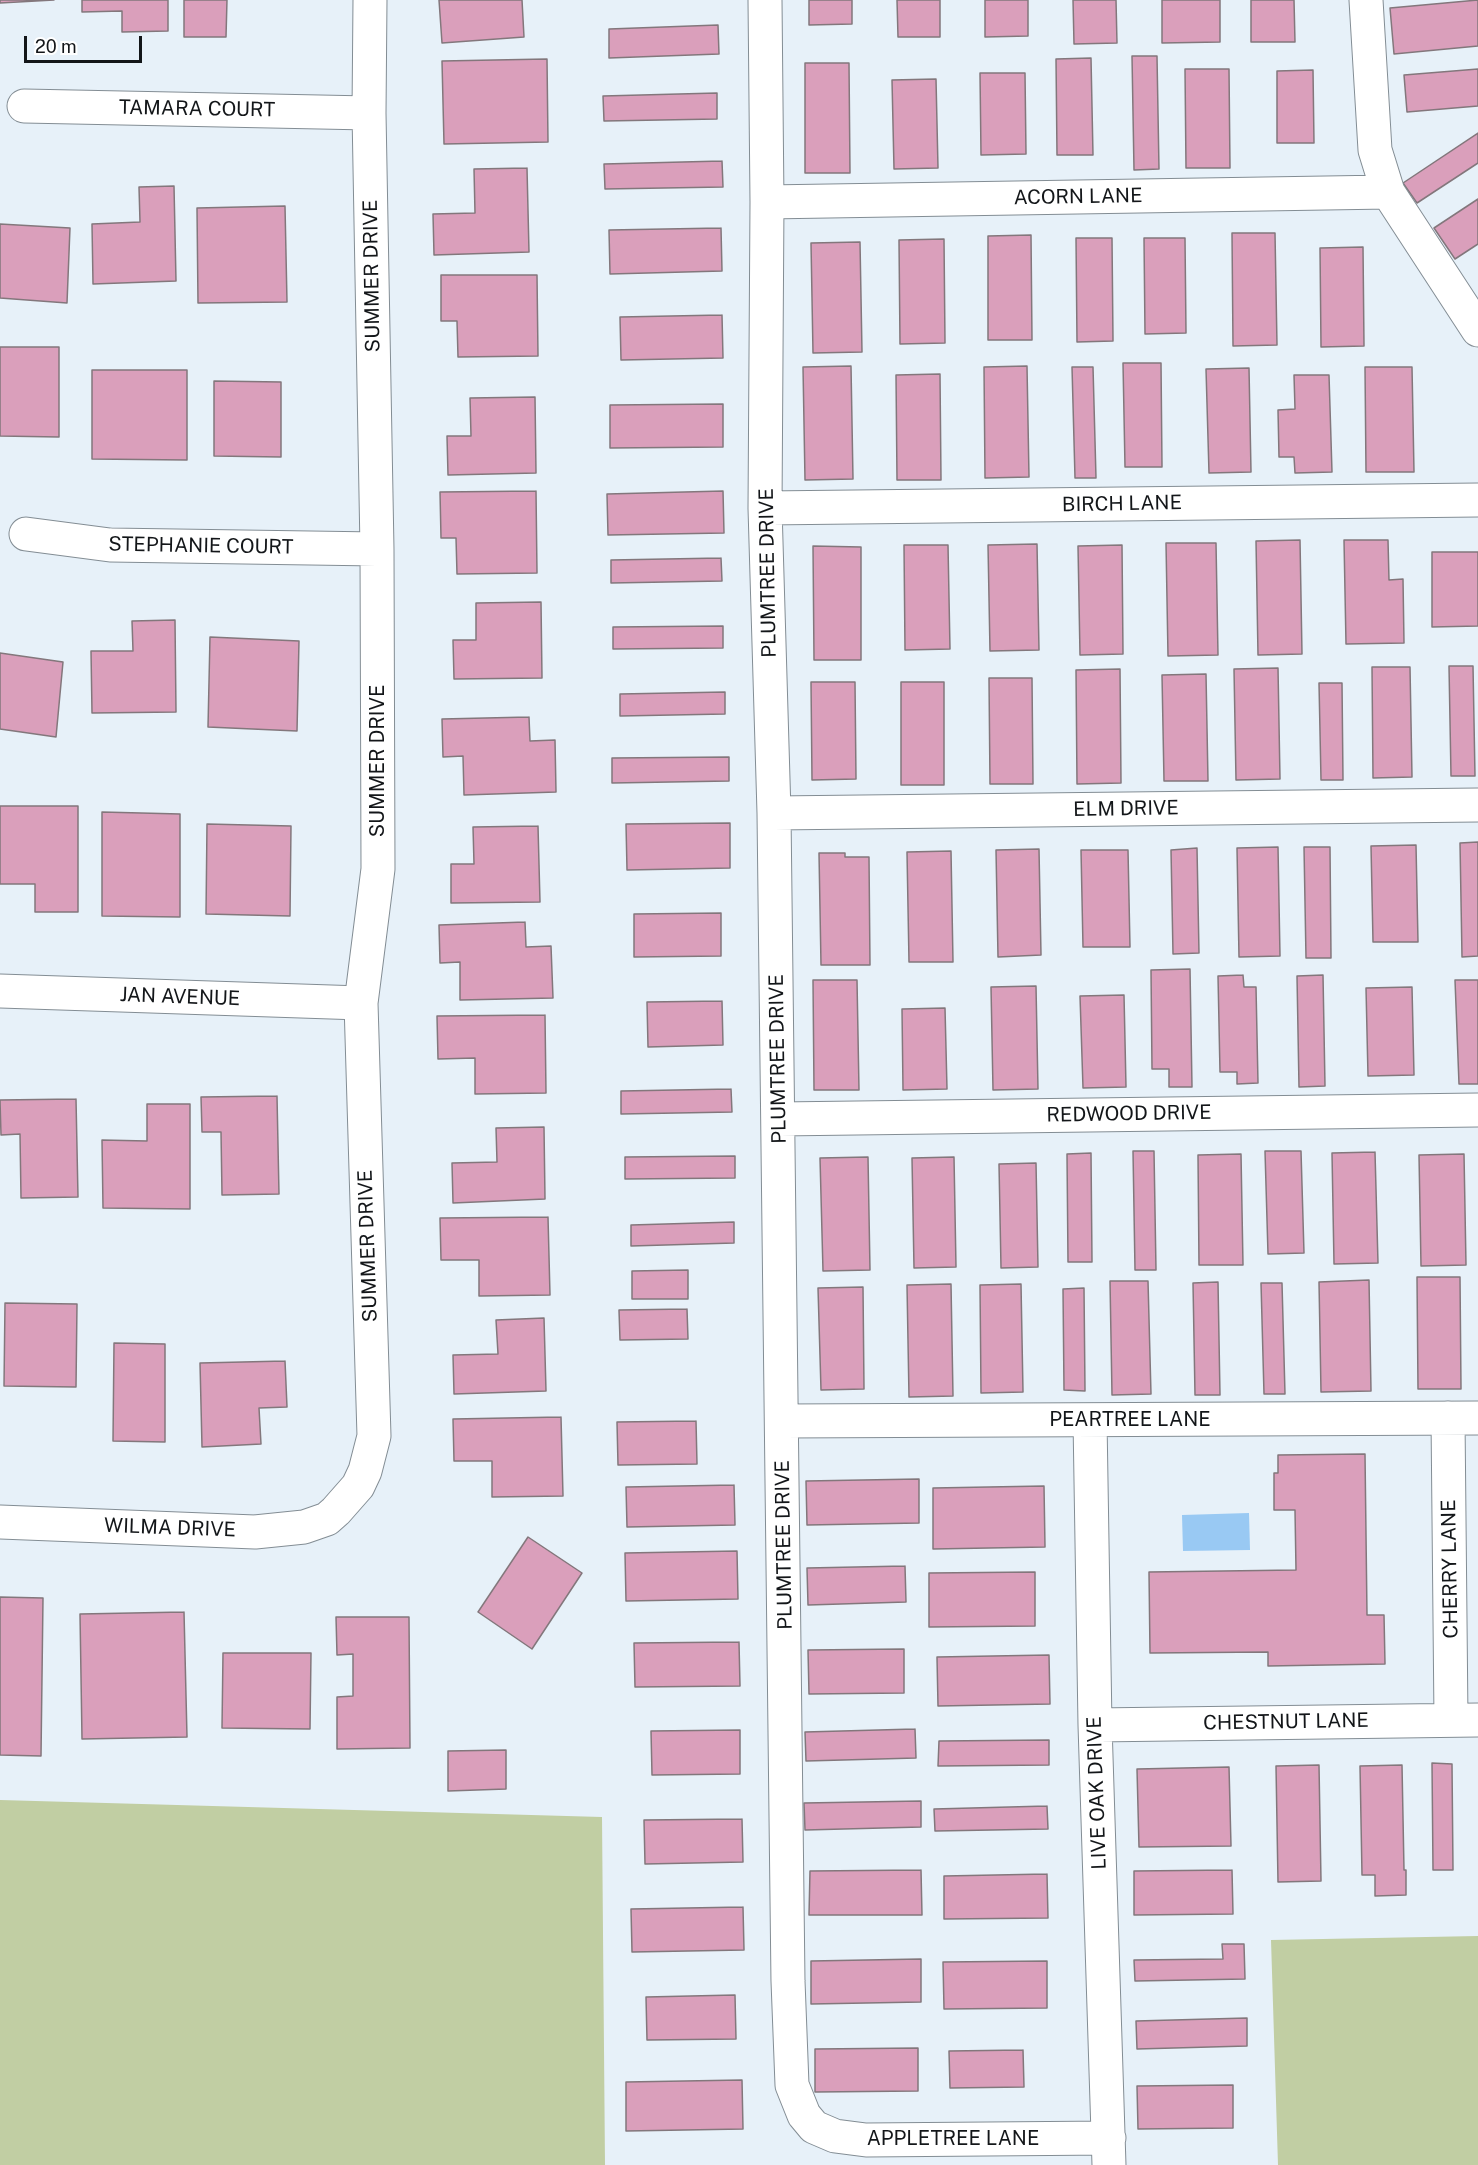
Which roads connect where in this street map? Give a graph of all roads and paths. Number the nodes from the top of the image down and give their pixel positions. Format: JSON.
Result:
{"nodes":[{"id":1,"x":370,"y":0,"type":"edge"},
{"id":2,"x":765,"y":0,"type":"edge"},
{"id":3,"x":1366,"y":0,"type":"edge"},
{"id":4,"x":24,"y":106,"type":"dead end"},
{"id":5,"x":369,"y":113,"type":"junction"},
{"id":6,"x":1388,"y":192,"type":"junction"},
{"id":7,"x":767,"y":202,"type":"junction"},
{"id":8,"x":1478,"y":330,"type":"edge"},
{"id":9,"x":1478,"y":500,"type":"edge"},
{"id":10,"x":765,"y":508,"type":"junction"},
{"id":11,"x":26,"y":534,"type":"dead end"},
{"id":12,"x":377,"y":549,"type":"junction"},
{"id":13,"x":1478,"y":805,"type":"edge"},
{"id":14,"x":774,"y":813,"type":"junction"},
{"id":15,"x":0,"y":991,"type":"edge"},
{"id":16,"x":361,"y":1003,"type":"junction"},
{"id":17,"x":1478,"y":1110,"type":"edge"},
{"id":18,"x":779,"y":1119,"type":"junction"},
{"id":19,"x":1463,"y":1418,"type":"edge"},
{"id":20,"x":1090,"y":1420,"type":"junction"},
{"id":21,"x":783,"y":1421,"type":"junction"},
{"id":22,"x":336,"y":1511,"type":"joint"},
{"id":23,"x":0,"y":1522,"type":"edge"},
{"id":24,"x":1465,"y":1720,"type":"edge"},
{"id":25,"x":1095,"y":1725,"type":"junction"},
{"id":26,"x":804,"y":2115,"type":"joint"},
{"id":27,"x":1109,"y":2152,"type":"edge"}],
"edges":[{"from":1,"to":5,"type":"street","name":"SUMMER DRIVE"},
{"from":2,"to":7,"type":"street","name":"PLUMTREE DRIVE"},
{"from":3,"to":6,"type":"street"},
{"from":4,"to":5,"type":"street","name":"TAMARA COURT"},
{"from":5,"to":12,"type":"street","name":"SUMMER DRIVE"},
{"from":6,"to":7,"type":"street","name":"ACORN LANE"},
{"from":6,"to":8,"type":"street"},
{"from":7,"to":10,"type":"street","name":"PLUMTREE DRIVE"},
{"from":9,"to":10,"type":"street","name":"BIRCH LANE"},
{"from":10,"to":14,"type":"street","name":"PLUMTREE DRIVE"},
{"from":11,"to":12,"type":"street","name":"STEPHANIE COURT"},
{"from":12,"to":16,"type":"street","name":"SUMMER DRIVE"},
{"from":13,"to":14,"type":"street","name":"ELM DRIVE"},
{"from":14,"to":18,"type":"street","name":"PLUMTREE DRIVE"},
{"from":15,"to":16,"type":"street","name":"JAN AVENUE"},
{"from":16,"to":22,"type":"street","name":"SUMMER DRIVE"},
{"from":17,"to":18,"type":"street","name":"REDWOOD DRIVE"},
{"from":18,"to":21,"type":"street","name":"PLUMTREE DRIVE"},
{"from":19,"to":20,"type":"street","name":"PEARTREE LANE"},
{"from":19,"to":24,"type":"street","name":"CHERRY LANE"},
{"from":20,"to":21,"type":"street","name":"PEARTREE LANE"},
{"from":20,"to":25,"type":"street","name":"LIVE OAK DRIVE"},
{"from":21,"to":26,"type":"street","name":"PLUMTREE DRIVE"},
{"from":22,"to":23,"type":"street","name":"WILMA DRIVE"},
{"from":24,"to":25,"type":"street","name":"CHESTNUT LANE"},
{"from":25,"to":27,"type":"street","name":"LIVE OAK DRIVE"},
{"from":26,"to":27,"type":"street","name":"APPLETREE LANE"}]}
